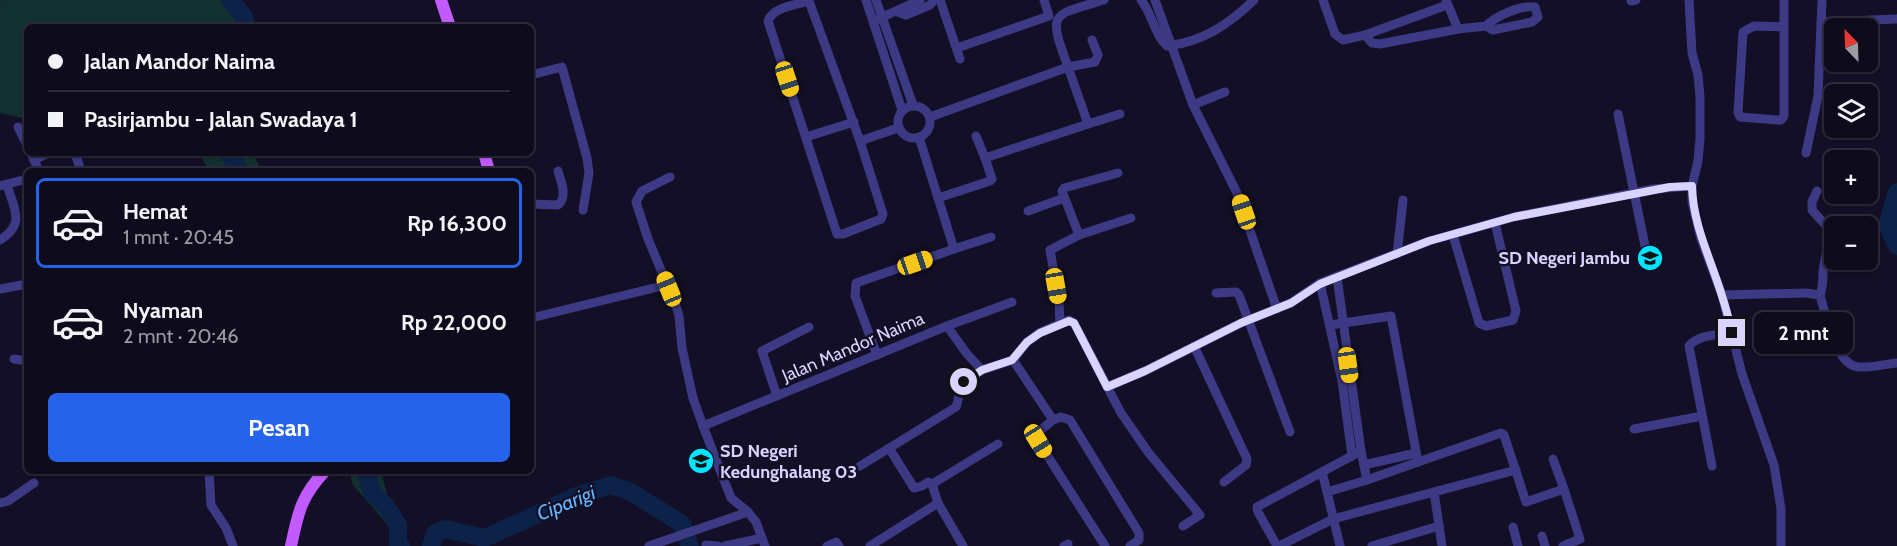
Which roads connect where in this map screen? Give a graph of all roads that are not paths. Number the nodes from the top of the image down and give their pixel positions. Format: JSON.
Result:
{"nodes":[{"id":1,"x":441,"y":0,"type":"edge"},
{"id":2,"x":811,"y":0,"type":"edge"},
{"id":3,"x":866,"y":0,"type":"edge"},
{"id":4,"x":876,"y":0,"type":"edge"},
{"id":5,"x":920,"y":0,"type":"edge"},
{"id":6,"x":934,"y":0,"type":"edge"},
{"id":7,"x":940,"y":0,"type":"edge"},
{"id":8,"x":1044,"y":0,"type":"edge"},
{"id":9,"x":1104,"y":0,"type":"edge"},
{"id":10,"x":1141,"y":0,"type":"edge"},
{"id":11,"x":1155,"y":0,"type":"edge"},
{"id":12,"x":1254,"y":0,"type":"edge"},
{"id":13,"x":1323,"y":0,"type":"edge"},
{"id":14,"x":1689,"y":0,"type":"edge"},
{"id":15,"x":1784,"y":0,"type":"edge"},
{"id":16,"x":1822,"y":0,"type":"edge"},
{"id":17,"x":1447,"y":2,"type":"edge"},
{"id":18,"x":897,"y":12,"type":"junction"},
{"id":19,"x":877,"y":19,"type":"junction"},
{"id":20,"x":1897,"y":19,"type":"edge"},
{"id":21,"x":1821,"y":22,"type":"junction"},
{"id":22,"x":449,"y":24,"type":"edge"},
{"id":23,"x":1486,"y":26,"type":"junction"},
{"id":24,"x":1784,"y":27,"type":"junction"},
{"id":25,"x":1458,"y":29,"type":"junction"},
{"id":26,"x":1365,"y":35,"type":"junction"},
{"id":27,"x":1092,"y":40,"type":"dead end"},
{"id":28,"x":1170,"y":46,"type":"junction"},
{"id":29,"x":957,"y":48,"type":"junction"},
{"id":30,"x":960,"y":59,"type":"dead end"},
{"id":31,"x":1068,"y":67,"type":"junction"},
{"id":32,"x":534,"y":74,"type":"edge"},
{"id":33,"x":1225,"y":92,"type":"dead end"},
{"id":34,"x":913,"y":105,"type":"junction"},
{"id":35,"x":1193,"y":105,"type":"junction"},
{"id":36,"x":902,"y":110,"type":"junction"},
{"id":37,"x":1119,"y":114,"type":"dead end"},
{"id":38,"x":1618,"y":114,"type":"dead end"},
{"id":39,"x":930,"y":117,"type":"junction"},
{"id":40,"x":854,"y":122,"type":"junction"},
{"id":41,"x":1088,"y":123,"type":"junction"},
{"id":42,"x":18,"y":127,"type":"dead end"},
{"id":43,"x":898,"y":128,"type":"junction"},
{"id":44,"x":976,"y":136,"type":"dead end"},
{"id":45,"x":806,"y":137,"type":"junction"},
{"id":46,"x":919,"y":137,"type":"junction"},
{"id":47,"x":24,"y":139,"type":"edge"},
{"id":48,"x":860,"y":141,"type":"junction"},
{"id":49,"x":1806,"y":153,"type":"dead end"},
{"id":50,"x":985,"y":159,"type":"junction"},
{"id":51,"x":558,"y":171,"type":"dead end"},
{"id":52,"x":1118,"y":173,"type":"dead end"},
{"id":53,"x":670,"y":177,"type":"dead end"},
{"id":54,"x":24,"y":180,"type":"edge"},
{"id":55,"x":3,"y":185,"type":"edge"},
{"id":56,"x":1692,"y":186,"type":"junction"},
{"id":57,"x":1817,"y":190,"type":"dead end"},
{"id":58,"x":1635,"y":194,"type":"junction"},
{"id":59,"x":938,"y":198,"type":"junction"},
{"id":60,"x":1064,"y":198,"type":"junction"},
{"id":61,"x":1403,"y":200,"type":"dead end"},
{"id":62,"x":534,"y":204,"type":"edge"},
{"id":63,"x":583,"y":210,"type":"dead end"},
{"id":64,"x":1029,"y":211,"type":"dead end"},
{"id":65,"x":1131,"y":218,"type":"dead end"},
{"id":66,"x":1495,"y":223,"type":"junction"},
{"id":67,"x":1079,"y":235,"type":"junction"},
{"id":68,"x":1453,"y":235,"type":"junction"},
{"id":69,"x":991,"y":237,"type":"dead end"},
{"id":70,"x":0,"y":240,"type":"edge"},
{"id":71,"x":1645,"y":246,"type":"dead end"},
{"id":72,"x":954,"y":249,"type":"junction"},
{"id":73,"x":1397,"y":254,"type":"junction"},
{"id":74,"x":1337,"y":277,"type":"junction"},
{"id":75,"x":24,"y":284,"type":"edge"},
{"id":76,"x":1320,"y":284,"type":"junction"},
{"id":77,"x":0,"y":286,"type":"edge"},
{"id":78,"x":669,"y":289,"type":"junction"},
{"id":79,"x":1216,"y":293,"type":"dead end"},
{"id":80,"x":1722,"y":295,"type":"junction"},
{"id":81,"x":1820,"y":295,"type":"junction"},
{"id":82,"x":1012,"y":302,"type":"dead end"},
{"id":83,"x":1277,"y":309,"type":"junction"},
{"id":84,"x":534,"y":317,"type":"edge"},
{"id":85,"x":1249,"y":320,"type":"junction"},
{"id":86,"x":1342,"y":322,"type":"junction"},
{"id":87,"x":1060,"y":323,"type":"junction"},
{"id":88,"x":1330,"y":325,"type":"junction"},
{"id":89,"x":947,"y":326,"type":"junction"},
{"id":90,"x":810,"y":327,"type":"dead end"},
{"id":91,"x":1732,"y":333,"type":"junction"},
{"id":92,"x":1194,"y":346,"type":"junction"},
{"id":93,"x":878,"y":355,"type":"junction"},
{"id":94,"x":14,"y":359,"type":"dead end"},
{"id":95,"x":1012,"y":360,"type":"junction"},
{"id":96,"x":24,"y":361,"type":"edge"},
{"id":97,"x":1897,"y":363,"type":"edge"},
{"id":98,"x":980,"y":371,"type":"junction"},
{"id":99,"x":1107,"y":387,"type":"junction"},
{"id":100,"x":777,"y":396,"type":"junction"},
{"id":101,"x":1702,"y":416,"type":"junction"},
{"id":102,"x":1053,"y":420,"type":"junction"},
{"id":103,"x":703,"y":426,"type":"junction"},
{"id":104,"x":1634,"y":429,"type":"dead end"},
{"id":105,"x":1290,"y":432,"type":"dead end"},
{"id":106,"x":998,"y":444,"type":"dead end"},
{"id":107,"x":889,"y":448,"type":"junction"},
{"id":108,"x":1356,"y":454,"type":"junction"},
{"id":109,"x":1417,"y":457,"type":"junction"},
{"id":110,"x":1553,"y":459,"type":"dead end"},
{"id":111,"x":1364,"y":465,"type":"junction"},
{"id":112,"x":860,"y":466,"type":"dead end"},
{"id":113,"x":1712,"y":466,"type":"dead end"},
{"id":114,"x":1516,"y":470,"type":"junction"},
{"id":115,"x":1322,"y":472,"type":"junction"},
{"id":116,"x":209,"y":474,"type":"edge"},
{"id":117,"x":322,"y":474,"type":"edge"},
{"id":118,"x":1367,"y":480,"type":"junction"},
{"id":119,"x":1224,"y":482,"type":"dead end"},
{"id":120,"x":34,"y":483,"type":"dead end"},
{"id":121,"x":932,"y":484,"type":"junction"},
{"id":122,"x":1564,"y":489,"type":"junction"},
{"id":123,"x":1327,"y":492,"type":"junction"},
{"id":124,"x":1434,"y":492,"type":"junction"},
{"id":125,"x":0,"y":503,"type":"edge"},
{"id":126,"x":938,"y":503,"type":"junction"},
{"id":127,"x":748,"y":512,"type":"junction"},
{"id":128,"x":1333,"y":519,"type":"junction"},
{"id":129,"x":1183,"y":526,"type":"dead end"},
{"id":130,"x":1439,"y":526,"type":"junction"},
{"id":131,"x":1513,"y":527,"type":"dead end"},
{"id":132,"x":1542,"y":536,"type":"dead end"},
{"id":133,"x":764,"y":542,"type":"edge"},
{"id":134,"x":651,"y":545,"type":"edge"},
{"id":135,"x":706,"y":545,"type":"edge"},
{"id":136,"x":233,"y":546,"type":"edge"},
{"id":137,"x":291,"y":546,"type":"edge"},
{"id":138,"x":718,"y":546,"type":"edge"},
{"id":139,"x":725,"y":546,"type":"edge"},
{"id":140,"x":827,"y":546,"type":"edge"},
{"id":141,"x":839,"y":546,"type":"edge"},
{"id":142,"x":870,"y":546,"type":"edge"},
{"id":143,"x":963,"y":546,"type":"edge"},
{"id":144,"x":1105,"y":546,"type":"edge"},
{"id":145,"x":1130,"y":546,"type":"edge"},
{"id":146,"x":1278,"y":546,"type":"edge"},
{"id":147,"x":1340,"y":546,"type":"edge"},
{"id":148,"x":1372,"y":546,"type":"edge"},
{"id":149,"x":1442,"y":546,"type":"edge"},
{"id":150,"x":1518,"y":546,"type":"edge"},
{"id":151,"x":1545,"y":546,"type":"edge"},
{"id":152,"x":1563,"y":546,"type":"edge"},
{"id":153,"x":1780,"y":546,"type":"edge"}],
"edges":[{"from":1,"to":22,"type":"main road"},
{"from":2,"to":40,"type":"street"},
{"from":2,"to":45,"type":"street"},
{"from":3,"to":19,"type":"street"},
{"from":4,"to":19,"type":"street"},
{"from":5,"to":18,"type":"street"},
{"from":6,"to":18,"type":"street"},
{"from":7,"to":29,"type":"street"},
{"from":8,"to":29,"type":"street"},
{"from":9,"to":31,"type":"street"},
{"from":10,"to":28,"type":"street"},
{"from":11,"to":28,"type":"street"},
{"from":12,"to":28,"type":"street"},
{"from":13,"to":26,"type":"street"},
{"from":14,"to":56,"type":"street"},
{"from":15,"to":24,"type":"street"},
{"from":16,"to":21,"type":"street"},
{"from":17,"to":25,"type":"street"},
{"from":17,"to":26,"type":"street"},
{"from":18,"to":19,"type":"street"},
{"from":19,"to":34,"type":"street"},
{"from":19,"to":36,"type":"street"},
{"from":20,"to":21,"type":"street"},
{"from":21,"to":49,"type":"street"},
{"from":23,"to":23,"type":"street"},
{"from":23,"to":25,"type":"street"},
{"from":24,"to":24,"type":"street"},
{"from":25,"to":26,"type":"street"},
{"from":27,"to":31,"type":"street"},
{"from":28,"to":35,"type":"street"},
{"from":29,"to":30,"type":"street"},
{"from":31,"to":39,"type":"street"},
{"from":31,"to":41,"type":"street"},
{"from":32,"to":63,"type":"street"},
{"from":33,"to":35,"type":"street"},
{"from":34,"to":36,"type":"street"},
{"from":34,"to":39,"type":"street"},
{"from":35,"to":83,"type":"street"},
{"from":36,"to":43,"type":"street"},
{"from":37,"to":41,"type":"street"},
{"from":38,"to":58,"type":"street"},
{"from":39,"to":46,"type":"street"},
{"from":40,"to":45,"type":"street"},
{"from":40,"to":48,"type":"street"},
{"from":41,"to":50,"type":"street"},
{"from":42,"to":47,"type":"street"},
{"from":43,"to":46,"type":"street"},
{"from":43,"to":48,"type":"street"},
{"from":44,"to":50,"type":"street"},
{"from":45,"to":48,"type":"street"},
{"from":46,"to":59,"type":"street"},
{"from":50,"to":59,"type":"street"},
{"from":51,"to":62,"type":"street"},
{"from":52,"to":60,"type":"street"},
{"from":53,"to":78,"type":"street"},
{"from":54,"to":55,"type":"street"},
{"from":55,"to":70,"type":"street"},
{"from":56,"to":58,"type":"street"},
{"from":56,"to":80,"type":"street"},
{"from":57,"to":81,"type":"street"},
{"from":58,"to":66,"type":"street"},
{"from":58,"to":71,"type":"street"},
{"from":59,"to":72,"type":"street"},
{"from":60,"to":64,"type":"street"},
{"from":60,"to":67,"type":"street"},
{"from":61,"to":73,"type":"street"},
{"from":65,"to":67,"type":"street"},
{"from":66,"to":68,"type":"street"},
{"from":66,"to":68,"type":"street"},
{"from":67,"to":87,"type":"street"},
{"from":68,"to":73,"type":"street"},
{"from":69,"to":72,"type":"street"},
{"from":72,"to":93,"type":"street"},
{"from":73,"to":74,"type":"street"},
{"from":74,"to":76,"type":"street"},
{"from":74,"to":86,"type":"street"},
{"from":75,"to":77,"type":"street"},
{"from":76,"to":83,"type":"street"},
{"from":76,"to":88,"type":"street"},
{"from":78,"to":84,"type":"street"},
{"from":78,"to":103,"type":"street"},
{"from":79,"to":85,"type":"street"},
{"from":80,"to":81,"type":"street"},
{"from":80,"to":91,"type":"street"},
{"from":81,"to":97,"type":"street"},
{"from":82,"to":89,"type":"street"},
{"from":83,"to":85,"type":"street"},
{"from":85,"to":92,"type":"street"},
{"from":85,"to":105,"type":"street"},
{"from":86,"to":88,"type":"street"},
{"from":86,"to":108,"type":"street"},
{"from":86,"to":109,"type":"street"},
{"from":87,"to":95,"type":"street"},
{"from":87,"to":99,"type":"street"},
{"from":88,"to":108,"type":"street"},
{"from":89,"to":93,"type":"street","name":"Jalan Mandor Naima"},
{"from":89,"to":98,"type":"street","name":"Jalan Mandor Naima"},
{"from":90,"to":100,"type":"street"},
{"from":91,"to":101,"type":"street"},
{"from":91,"to":153,"type":"street"},
{"from":92,"to":99,"type":"street"},
{"from":92,"to":119,"type":"street"},
{"from":93,"to":100,"type":"street","name":"Jalan Mandor Naima"},
{"from":94,"to":96,"type":"street"},
{"from":95,"to":98,"type":"street"},
{"from":95,"to":102,"type":"street"},
{"from":98,"to":107,"type":"street"},
{"from":99,"to":129,"type":"street"},
{"from":100,"to":103,"type":"street","name":"Jalan Mandor Naima"},
{"from":101,"to":104,"type":"street"},
{"from":101,"to":113,"type":"street"},
{"from":102,"to":144,"type":"street"},
{"from":102,"to":145,"type":"street"},
{"from":103,"to":127,"type":"street"},
{"from":106,"to":121,"type":"street"},
{"from":107,"to":112,"type":"street"},
{"from":107,"to":121,"type":"street"},
{"from":108,"to":111,"type":"street"},
{"from":108,"to":115,"type":"street"},
{"from":109,"to":111,"type":"street"},
{"from":109,"to":114,"type":"street"},
{"from":109,"to":118,"type":"street"},
{"from":110,"to":122,"type":"street"},
{"from":111,"to":118,"type":"street"},
{"from":114,"to":122,"type":"street"},
{"from":114,"to":124,"type":"street"},
{"from":115,"to":123,"type":"street"},
{"from":115,"to":146,"type":"street"},
{"from":116,"to":136,"type":"street"},
{"from":117,"to":137,"type":"main road"},
{"from":118,"to":123,"type":"street"},
{"from":120,"to":125,"type":"street"},
{"from":121,"to":126,"type":"street"},
{"from":122,"to":152,"type":"street"},
{"from":123,"to":128,"type":"street"},
{"from":124,"to":128,"type":"street"},
{"from":124,"to":130,"type":"street"},
{"from":126,"to":142,"type":"street"},
{"from":126,"to":143,"type":"street"},
{"from":127,"to":133,"type":"street"},
{"from":127,"to":134,"type":"street"},
{"from":128,"to":146,"type":"street"},
{"from":128,"to":147,"type":"street"},
{"from":130,"to":148,"type":"street"},
{"from":130,"to":149,"type":"street"},
{"from":131,"to":150,"type":"street"},
{"from":132,"to":151,"type":"street"},
{"from":133,"to":139,"type":"street"},
{"from":135,"to":138,"type":"street"},
{"from":140,"to":141,"type":"street"}]}
